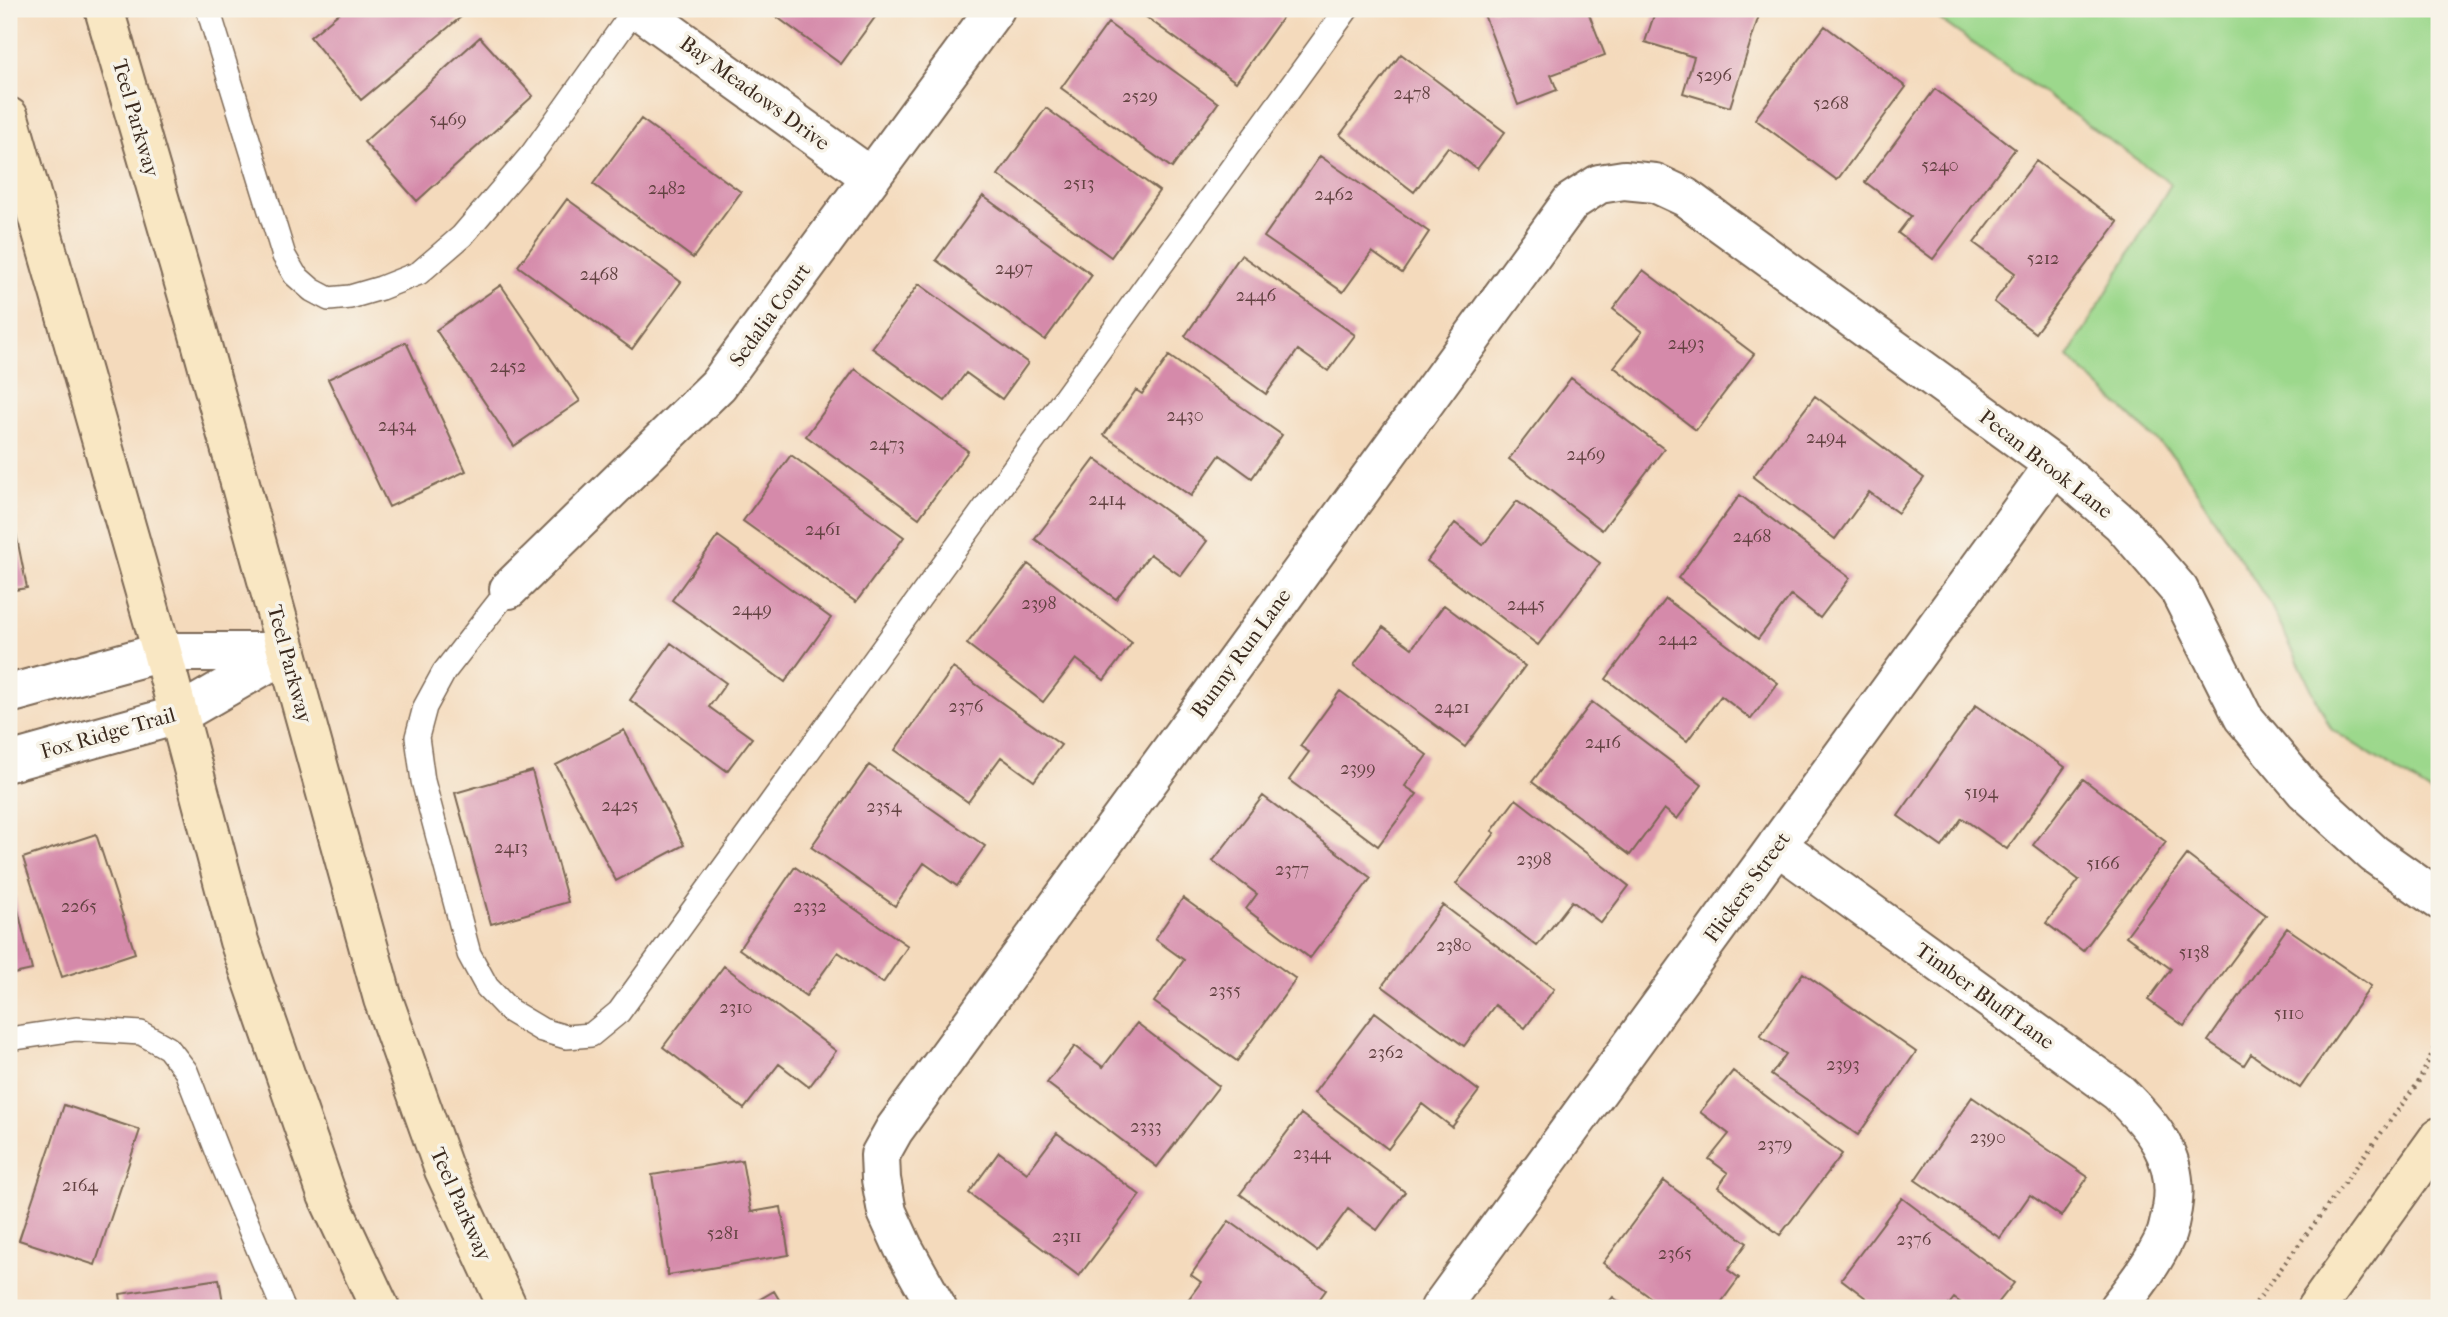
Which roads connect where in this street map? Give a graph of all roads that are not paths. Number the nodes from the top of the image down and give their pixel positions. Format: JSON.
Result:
{"nodes":[{"id":1,"x":104,"y":9,"type":"edge"},
{"id":2,"x":208,"y":9,"type":"edge"},
{"id":3,"x":637,"y":9,"type":"edge"},
{"id":4,"x":995,"y":9,"type":"edge"},
{"id":5,"x":1347,"y":9,"type":"edge"},
{"id":6,"x":9,"y":117,"type":"edge"},
{"id":7,"x":871,"y":177,"type":"junction"},
{"id":8,"x":1624,"y":180,"type":"joint"},
{"id":9,"x":2054,"y":466,"type":"junction"},
{"id":10,"x":509,"y":589,"type":"joint"},
{"id":11,"x":162,"y":652,"type":"junction"},
{"id":12,"x":287,"y":652,"type":"junction"},
{"id":13,"x":9,"y":694,"type":"edge"},
{"id":14,"x":178,"y":715,"type":"junction"},
{"id":15,"x":9,"y":762,"type":"edge"},
{"id":16,"x":1777,"y":845,"type":"junction"},
{"id":17,"x":2439,"y":900,"type":"edge"},
{"id":18,"x":9,"y":1039,"type":"edge"},
{"id":19,"x":2439,"y":1137,"type":"edge"},
{"id":20,"x":283,"y":1308,"type":"edge"},
{"id":21,"x":380,"y":1308,"type":"edge"},
{"id":22,"x":508,"y":1308,"type":"edge"},
{"id":23,"x":937,"y":1308,"type":"edge"},
{"id":24,"x":1440,"y":1308,"type":"edge"},
{"id":25,"x":2118,"y":1308,"type":"edge"},
{"id":26,"x":2316,"y":1308,"type":"edge"}],
"edges":[{"from":1,"to":12,"type":"main road","name":"Teel Parkway"},
{"from":2,"to":3,"type":"lane"},
{"from":3,"to":7,"type":"street","name":"Bay Meadows Drive"},
{"from":4,"to":7,"type":"street","name":"Sedalia Court"},
{"from":5,"to":10,"type":"lane"},
{"from":6,"to":11,"type":"main road"},
{"from":7,"to":10,"type":"street","name":"Sedalia Court"},
{"from":8,"to":9,"type":"street","name":"Pecan Brook Lane"},
{"from":8,"to":23,"type":"street","name":"Bunny Run Lane"},
{"from":9,"to":16,"type":"street","name":"Flickers Street"},
{"from":9,"to":17,"type":"street","name":"Pecan Brook Lane"},
{"from":11,"to":12,"type":"street"},
{"from":11,"to":13,"type":"street"},
{"from":11,"to":14,"type":"main road"},
{"from":12,"to":14,"type":"street","name":"Fox Ridge Trail"},
{"from":12,"to":22,"type":"main road","name":"Teel Parkway"},
{"from":14,"to":15,"type":"street","name":"Fox Ridge Trail"},
{"from":14,"to":21,"type":"main road"},
{"from":16,"to":24,"type":"street","name":"Flickers Street"},
{"from":16,"to":25,"type":"street","name":"Timber Bluff Lane"},
{"from":18,"to":20,"type":"lane"},
{"from":19,"to":26,"type":"main road"}]}
